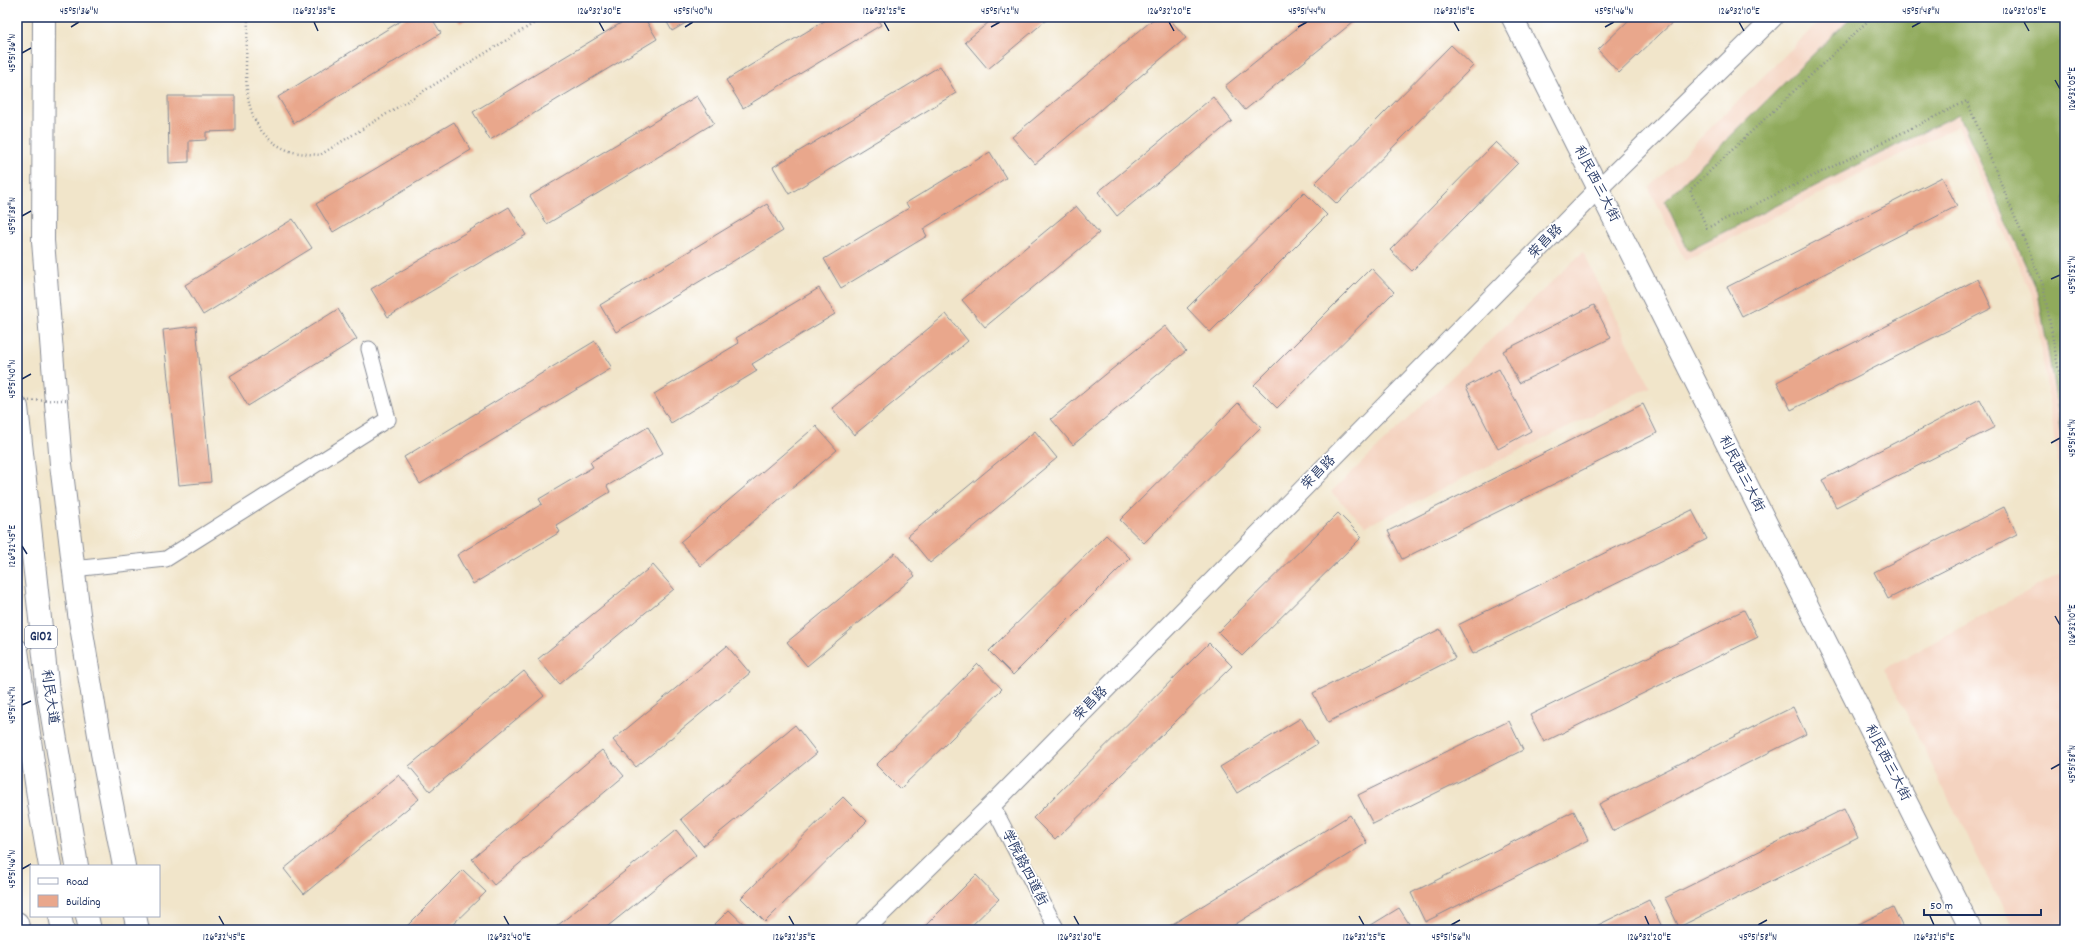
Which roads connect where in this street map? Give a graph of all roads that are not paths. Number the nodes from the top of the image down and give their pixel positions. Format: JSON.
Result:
{"nodes":[{"id":1,"x":44,"y":17,"type":"edge"},
{"id":2,"x":1502,"y":17,"type":"edge"},
{"id":3,"x":1512,"y":17,"type":"edge"},
{"id":4,"x":1774,"y":17,"type":"edge"},
{"id":5,"x":1595,"y":193,"type":"junction"},
{"id":6,"x":369,"y":349,"type":"dead end"},
{"id":7,"x":17,"y":407,"type":"edge"},
{"id":8,"x":73,"y":569,"type":"junction"},
{"id":9,"x":17,"y":650,"type":"edge"},
{"id":10,"x":992,"y":805,"type":"junction"},
{"id":11,"x":50,"y":865,"type":"edge"},
{"id":12,"x":77,"y":865,"type":"edge"},
{"id":13,"x":124,"y":865,"type":"edge"},
{"id":14,"x":60,"y":917,"type":"edge"},
{"id":15,"x":87,"y":917,"type":"edge"},
{"id":16,"x":135,"y":917,"type":"edge"},
{"id":17,"x":17,"y":923,"type":"edge"},
{"id":18,"x":19,"y":930,"type":"edge"},
{"id":19,"x":63,"y":930,"type":"edge"},
{"id":20,"x":90,"y":930,"type":"edge"},
{"id":21,"x":138,"y":930,"type":"edge"},
{"id":22,"x":864,"y":930,"type":"edge"},
{"id":23,"x":1057,"y":930,"type":"edge"},
{"id":24,"x":1955,"y":930,"type":"edge"},
{"id":25,"x":1971,"y":930,"type":"edge"}],
"edges":[{"from":1,"to":8,"type":"highway"},
{"from":2,"to":5,"type":"main road","name":"利民西三大街"},
{"from":3,"to":5,"type":"main road","name":"利民西三大街"},
{"from":4,"to":5,"type":"street","name":"荣昌路"},
{"from":5,"to":10,"type":"street","name":"荣昌路"},
{"from":5,"to":24,"type":"main road","name":"利民西三大街"},
{"from":5,"to":25,"type":"main road","name":"利民西三大街"},
{"from":6,"to":8,"type":"street"},
{"from":7,"to":12,"type":"highway","name":"利民大道","number":"G102"},
{"from":8,"to":13,"type":"highway"},
{"from":9,"to":11,"type":"highway","name":"利民大道","number":"G102"},
{"from":10,"to":22,"type":"street","name":"荣昌路"},
{"from":10,"to":23,"type":"street","name":"学院路四道街"},
{"from":14,"to":19,"type":"highway"},
{"from":15,"to":20,"type":"highway"},
{"from":16,"to":21,"type":"highway"},
{"from":17,"to":18,"type":"highway"}]}
